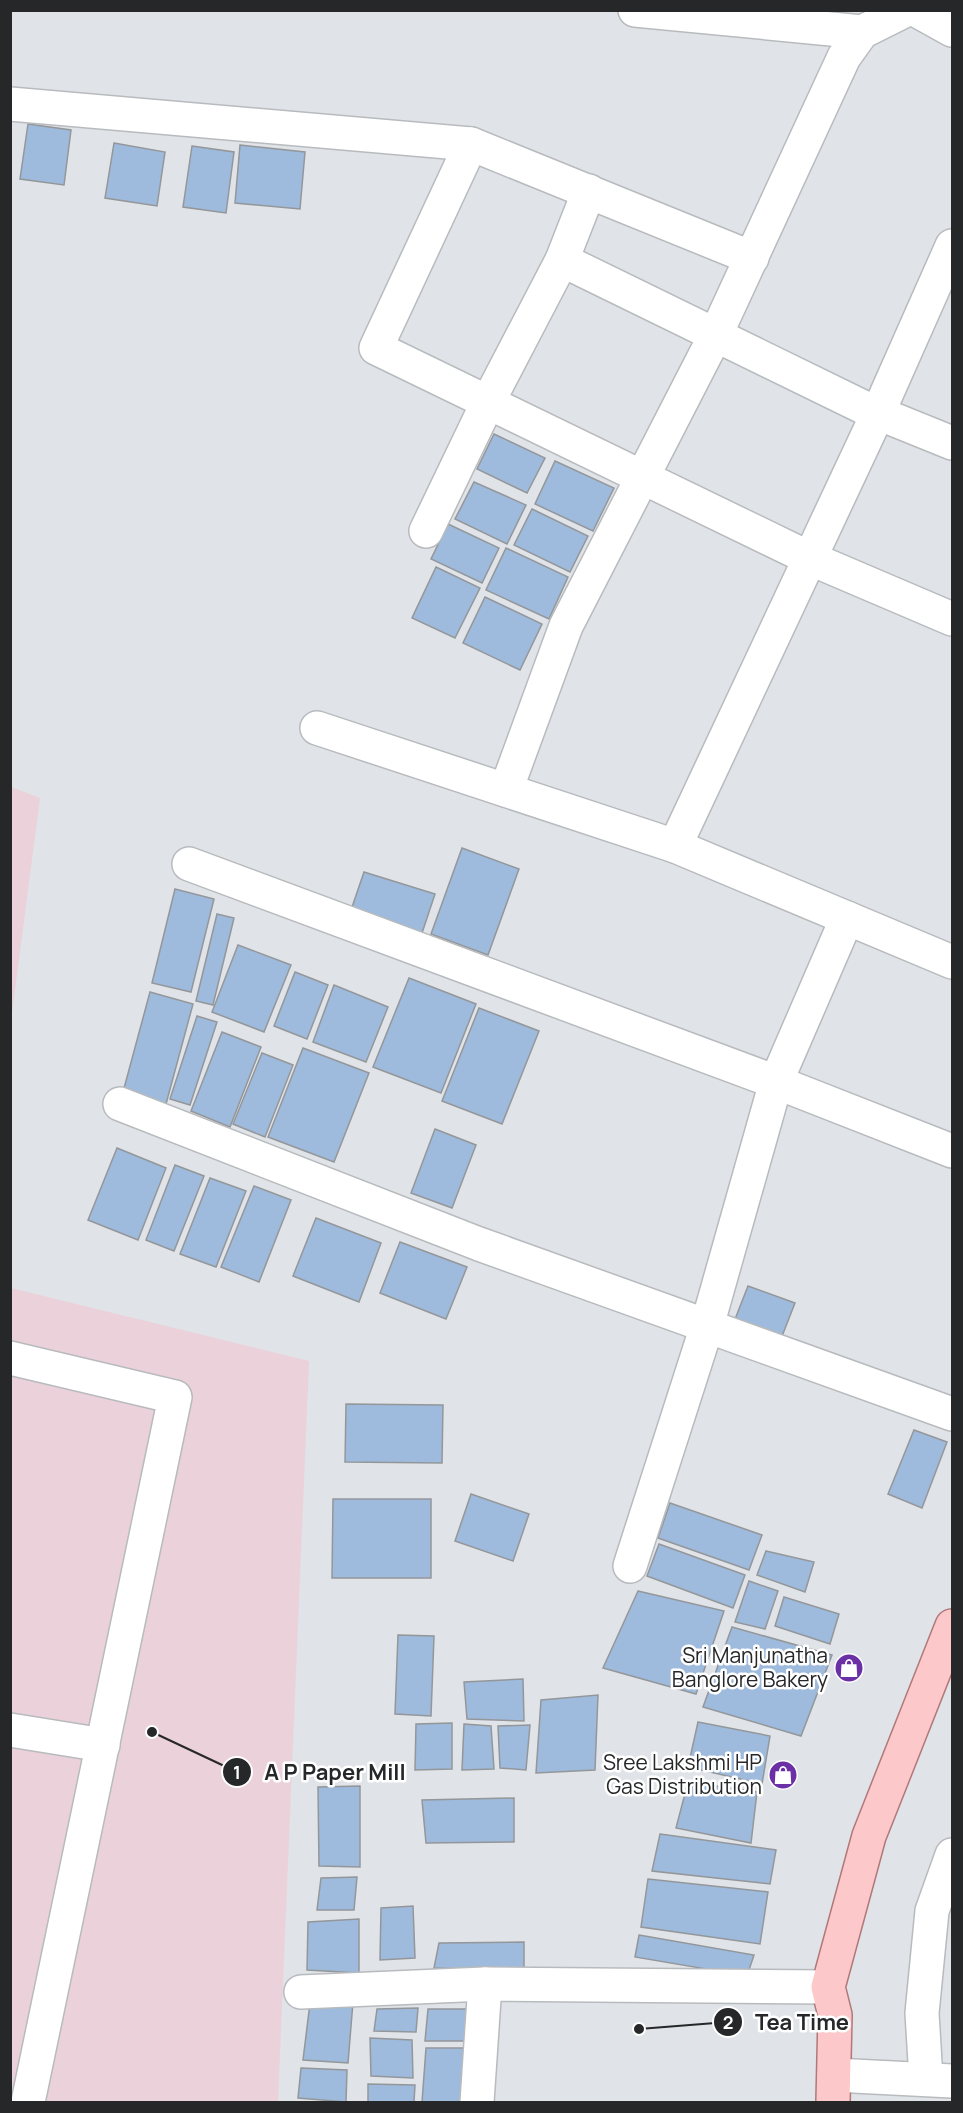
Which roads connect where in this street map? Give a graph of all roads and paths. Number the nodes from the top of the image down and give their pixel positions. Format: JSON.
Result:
{"nodes":[{"id":1,"x":635,"y":10,"type":"edge"},
{"id":2,"x":906,"y":10,"type":"edge"},
{"id":3,"x":916,"y":10,"type":"edge"},
{"id":4,"x":952,"y":30,"type":"edge"},
{"id":5,"x":862,"y":32,"type":"junction"},
{"id":6,"x":10,"y":104,"type":"edge"},
{"id":7,"x":471,"y":144,"type":"junction"},
{"id":8,"x":589,"y":191,"type":"junction"},
{"id":9,"x":952,"y":246,"type":"edge"},
{"id":10,"x":752,"y":258,"type":"junction"},
{"id":11,"x":562,"y":260,"type":"junction"},
{"id":12,"x":716,"y":334,"type":"junction"},
{"id":13,"x":488,"y":402,"type":"junction"},
{"id":14,"x":878,"y":413,"type":"junction"},
{"id":15,"x":952,"y":443,"type":"edge"},
{"id":16,"x":642,"y":477,"type":"junction"},
{"id":17,"x":426,"y":531,"type":"dead end"},
{"id":18,"x":809,"y":558,"type":"junction"},
{"id":19,"x":952,"y":619,"type":"edge"},
{"id":20,"x":317,"y":728,"type":"dead end"},
{"id":21,"x":506,"y":790,"type":"junction"},
{"id":22,"x":675,"y":846,"type":"junction"},
{"id":23,"x":189,"y":864,"type":"dead end"},
{"id":24,"x":847,"y":918,"type":"junction"},
{"id":25,"x":952,"y":962,"type":"edge"},
{"id":26,"x":776,"y":1082,"type":"junction"},
{"id":27,"x":120,"y":1104,"type":"dead end"},
{"id":28,"x":952,"y":1151,"type":"edge"},
{"id":29,"x":707,"y":1326,"type":"junction"},
{"id":30,"x":10,"y":1358,"type":"edge"},
{"id":31,"x":952,"y":1414,"type":"edge"},
{"id":32,"x":630,"y":1566,"type":"dead end"},
{"id":33,"x":952,"y":1626,"type":"edge"},
{"id":34,"x":10,"y":1730,"type":"edge"},
{"id":35,"x":102,"y":1745,"type":"junction"},
{"id":36,"x":952,"y":1855,"type":"edge"},
{"id":37,"x":485,"y":1984,"type":"junction"},
{"id":38,"x":828,"y":1987,"type":"junction"},
{"id":39,"x":301,"y":1992,"type":"dead end"},
{"id":40,"x":939,"y":2080,"type":"edge"},
{"id":41,"x":833,"y":2089,"type":"edge"},
{"id":42,"x":28,"y":2103,"type":"edge"},
{"id":43,"x":477,"y":2103,"type":"edge"}],
"edges":[{"from":1,"to":5,"type":"street"},
{"from":2,"to":5,"type":"street"},
{"from":3,"to":4,"type":"street"},
{"from":5,"to":10,"type":"street"},
{"from":6,"to":7,"type":"street"},
{"from":7,"to":8,"type":"street"},
{"from":7,"to":13,"type":"street"},
{"from":8,"to":10,"type":"street"},
{"from":8,"to":11,"type":"street"},
{"from":9,"to":14,"type":"street"},
{"from":10,"to":12,"type":"street"},
{"from":11,"to":12,"type":"street"},
{"from":11,"to":13,"type":"street"},
{"from":12,"to":14,"type":"street"},
{"from":12,"to":16,"type":"street"},
{"from":13,"to":16,"type":"street"},
{"from":13,"to":17,"type":"street"},
{"from":14,"to":15,"type":"street"},
{"from":14,"to":18,"type":"street"},
{"from":16,"to":18,"type":"street"},
{"from":16,"to":21,"type":"street"},
{"from":18,"to":19,"type":"street"},
{"from":18,"to":22,"type":"street"},
{"from":20,"to":21,"type":"street"},
{"from":21,"to":22,"type":"street"},
{"from":22,"to":24,"type":"street"},
{"from":23,"to":26,"type":"street"},
{"from":24,"to":25,"type":"street"},
{"from":24,"to":26,"type":"street"},
{"from":26,"to":28,"type":"street"},
{"from":26,"to":29,"type":"street"},
{"from":27,"to":29,"type":"street"},
{"from":29,"to":31,"type":"street"},
{"from":29,"to":32,"type":"street"},
{"from":30,"to":35,"type":"street"},
{"from":33,"to":38,"type":"main road"},
{"from":34,"to":35,"type":"street"},
{"from":35,"to":42,"type":"street"},
{"from":36,"to":40,"type":"street"},
{"from":37,"to":38,"type":"street"},
{"from":37,"to":39,"type":"street"},
{"from":37,"to":43,"type":"street"},
{"from":38,"to":41,"type":"main road"},
{"from":40,"to":41,"type":"street"}]}
